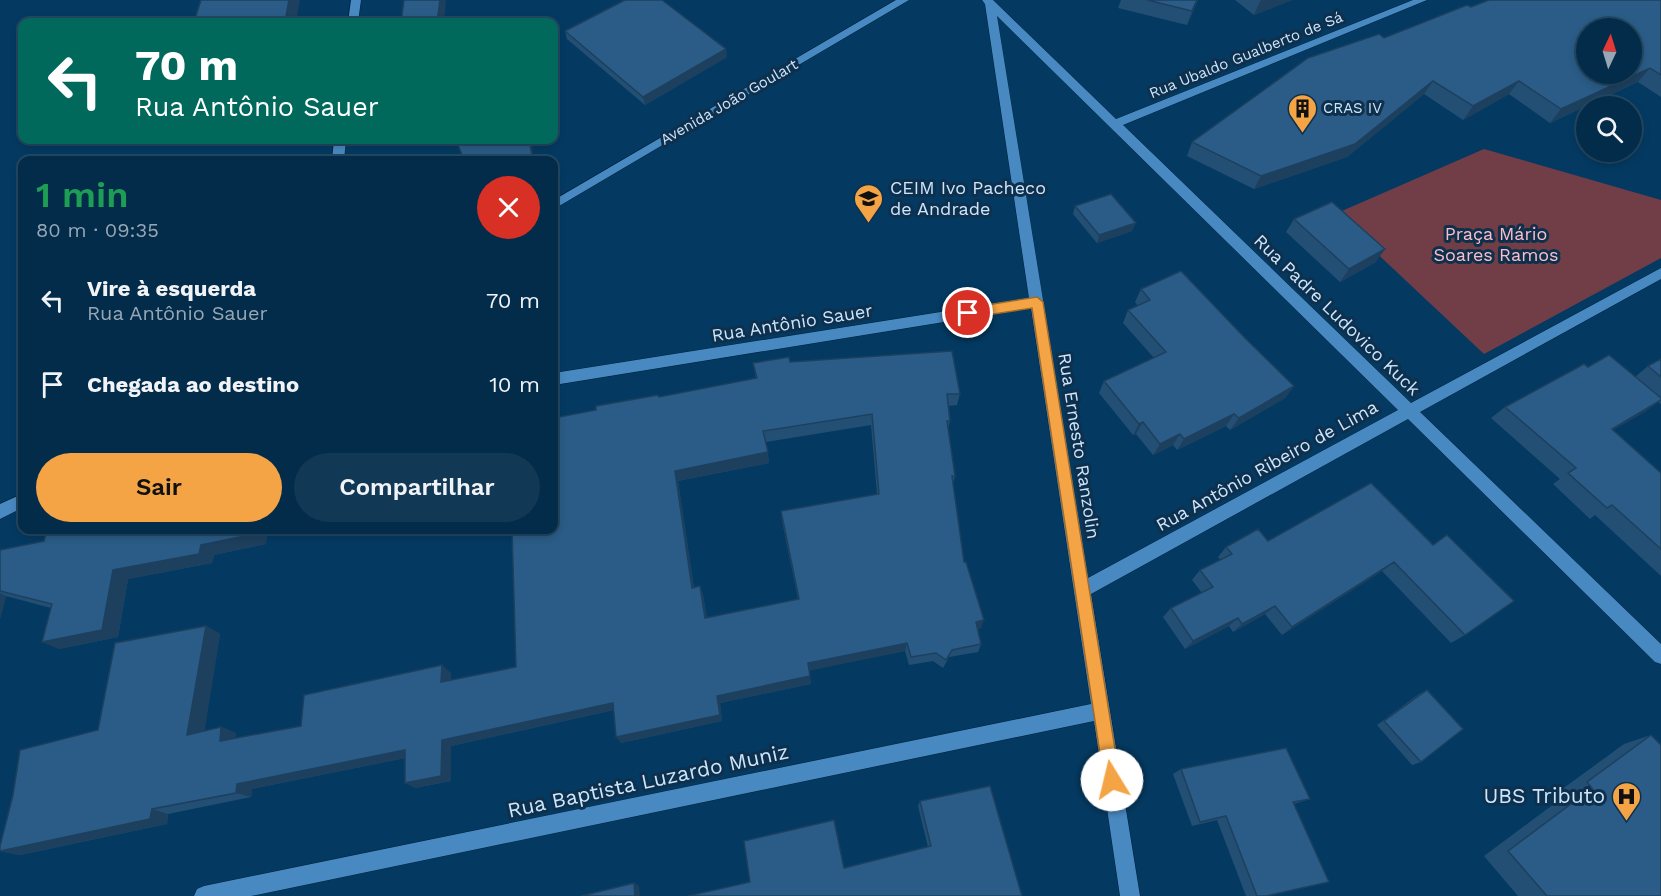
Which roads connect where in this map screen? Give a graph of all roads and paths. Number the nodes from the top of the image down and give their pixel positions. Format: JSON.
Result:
{"nodes":[{"id":1,"x":356,"y":0,"type":"edge"},
{"id":2,"x":904,"y":0,"type":"edge"},
{"id":3,"x":1422,"y":0,"type":"edge"},
{"id":4,"x":988,"y":2,"type":"edge"},
{"id":5,"x":354,"y":18,"type":"edge"},
{"id":6,"x":1114,"y":124,"type":"junction"},
{"id":7,"x":558,"y":203,"type":"edge"},
{"id":8,"x":1661,"y":273,"type":"edge"},
{"id":9,"x":1037,"y":302,"type":"junction"},
{"id":10,"x":558,"y":378,"type":"edge"},
{"id":11,"x":1409,"y":411,"type":"junction"},
{"id":12,"x":18,"y":503,"type":"edge"},
{"id":13,"x":0,"y":512,"type":"edge"},
{"id":14,"x":1082,"y":590,"type":"junction"},
{"id":15,"x":1661,"y":656,"type":"edge"},
{"id":16,"x":1101,"y":711,"type":"junction"},
{"id":17,"x":204,"y":896,"type":"edge"},
{"id":18,"x":1130,"y":896,"type":"edge"}],
"edges":[{"from":1,"to":5,"type":"street"},
{"from":2,"to":7,"type":"street","name":"Avenida João Goulart"},
{"from":3,"to":6,"type":"street","name":"Rua Ubaldo Gualberto de Sá"},
{"from":4,"to":6,"type":"street","name":"Rua Padre Ludovico Kuck"},
{"from":4,"to":9,"type":"street","name":"Rua Ernesto Ranzolin"},
{"from":6,"to":11,"type":"street","name":"Rua Padre Ludovico Kuck"},
{"from":8,"to":11,"type":"street","name":"Rua Antônio Ribeiro de Lima"},
{"from":9,"to":10,"type":"street","name":"Rua Antônio Sauer"},
{"from":9,"to":14,"type":"street","name":"Rua Ernesto Ranzolin"},
{"from":11,"to":14,"type":"street","name":"Rua Antônio Ribeiro de Lima"},
{"from":11,"to":15,"type":"street","name":"Rua Padre Ludovico Kuck"},
{"from":12,"to":13,"type":"street"},
{"from":14,"to":16,"type":"street","name":"Rua Ernesto Ranzolin"},
{"from":16,"to":17,"type":"street","name":"Rua Baptista Luzardo Muniz"},
{"from":16,"to":18,"type":"street","name":"Rua Ernesto Ranzolin"}]}
